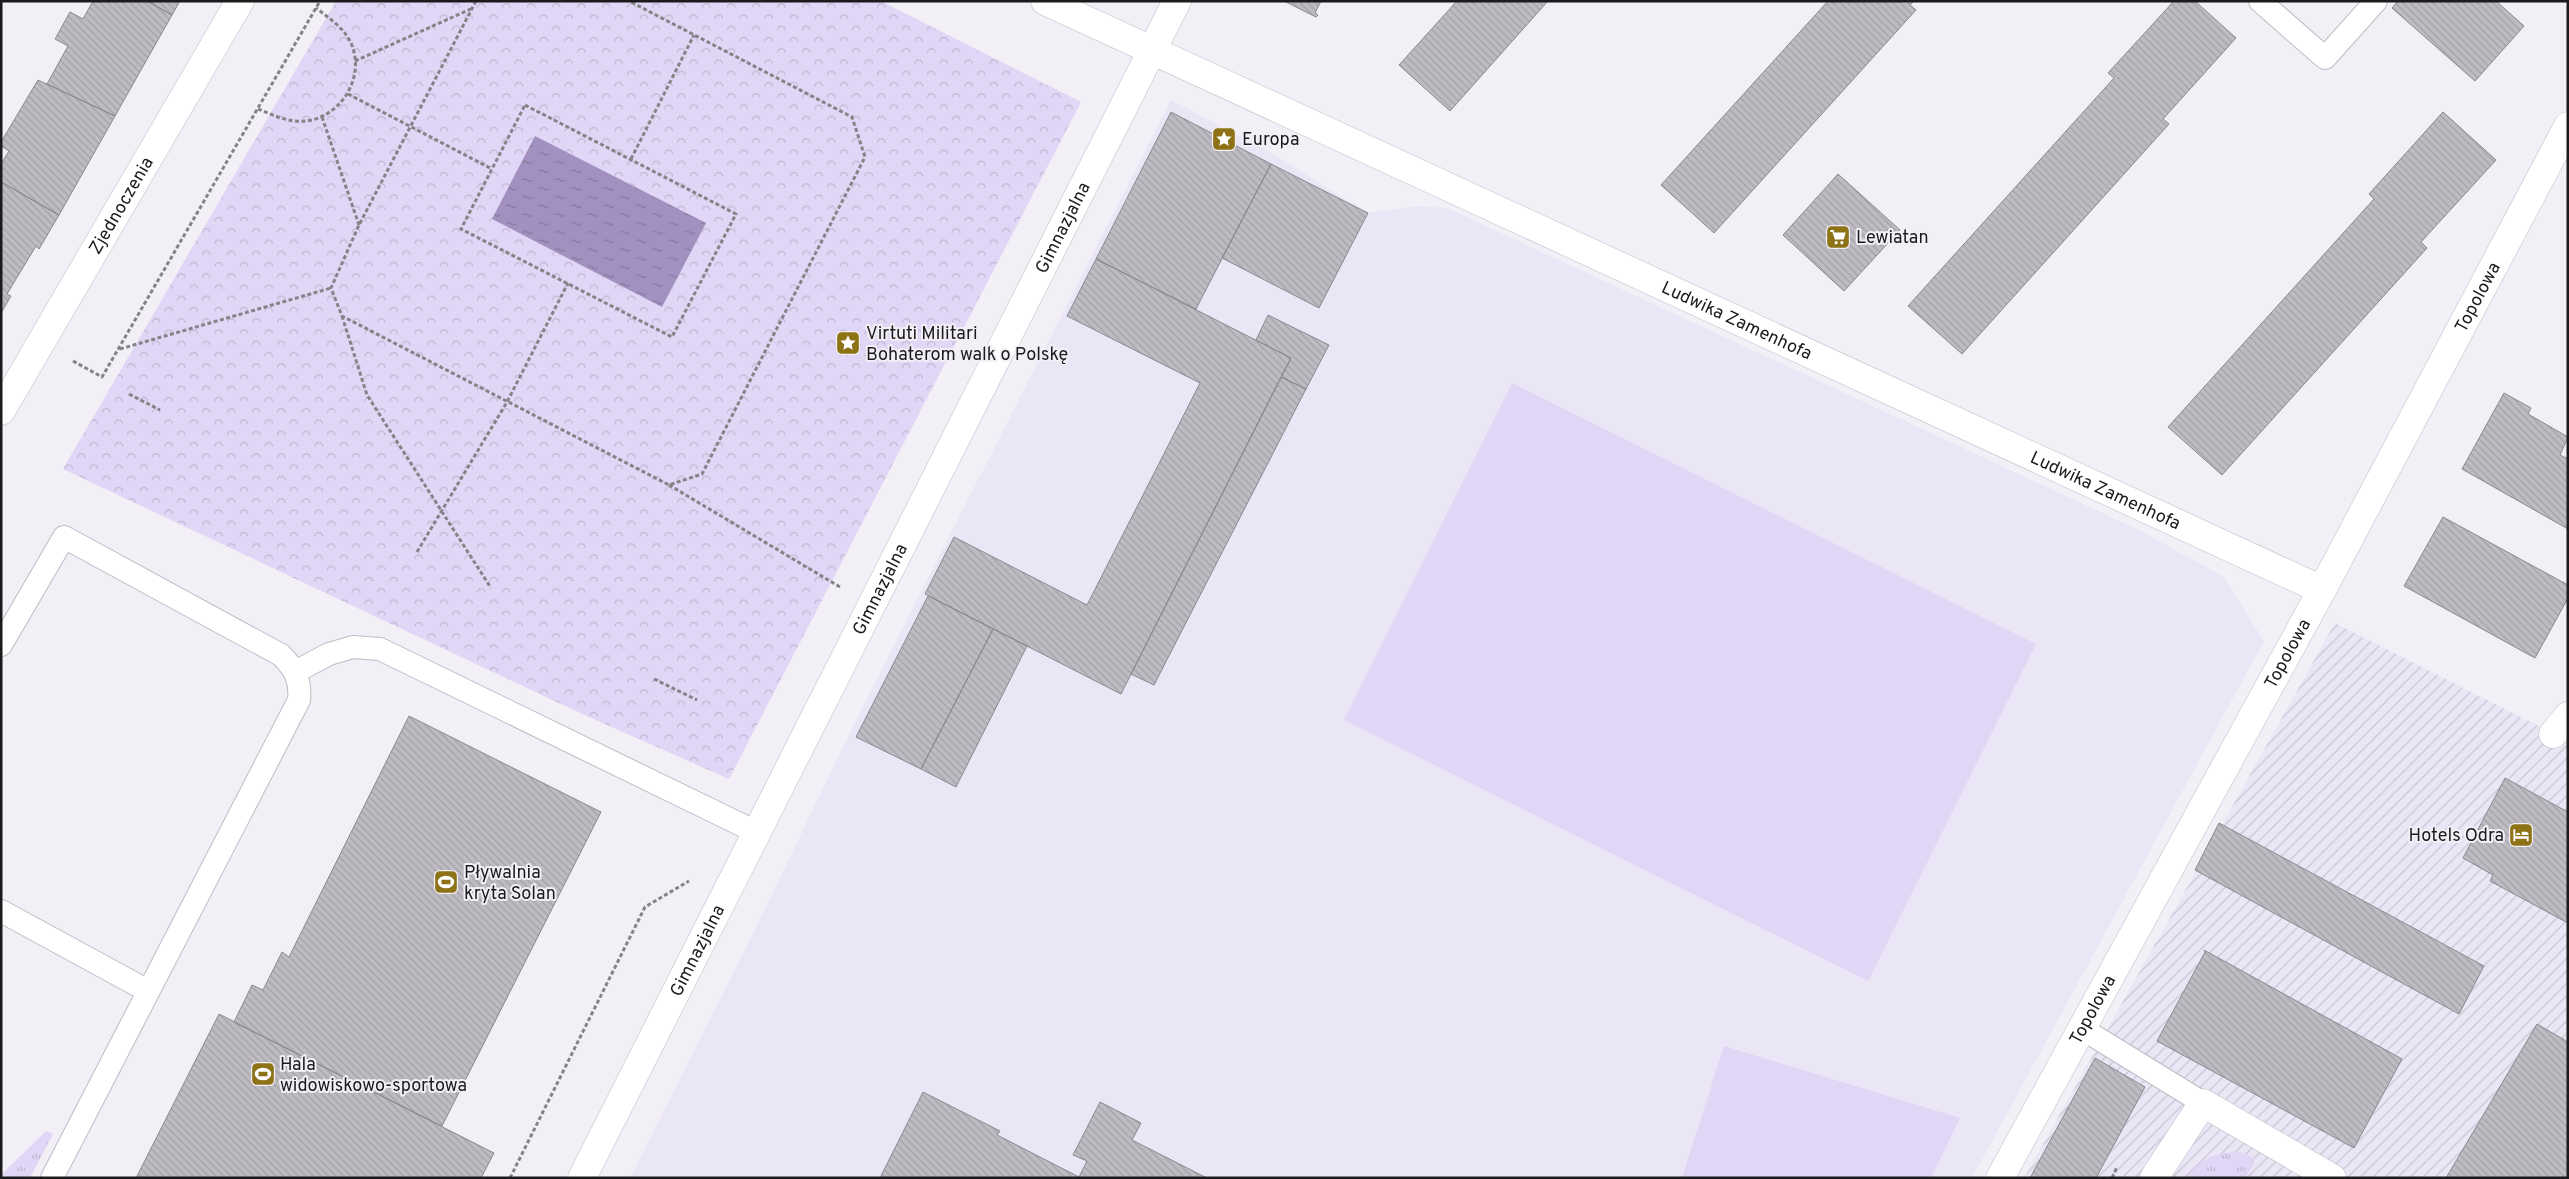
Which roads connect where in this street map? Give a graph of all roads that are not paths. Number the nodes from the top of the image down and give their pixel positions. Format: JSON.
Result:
{"nodes":[{"id":1,"x":240,"y":1,"type":"edge"},
{"id":2,"x":1045,"y":1,"type":"edge"},
{"id":3,"x":1177,"y":1,"type":"edge"},
{"id":4,"x":2260,"y":1,"type":"edge"},
{"id":5,"x":2376,"y":1,"type":"edge"},
{"id":6,"x":1152,"y":50,"type":"junction"},
{"id":7,"x":2568,"y":126,"type":"edge"},
{"id":8,"x":9,"y":382,"type":"edge"},
{"id":9,"x":1,"y":410,"type":"edge"},
{"id":10,"x":2322,"y":590,"type":"junction"},
{"id":11,"x":3,"y":639,"type":"edge"},
{"id":12,"x":295,"y":672,"type":"junction"},
{"id":13,"x":756,"y":832,"type":"junction"},
{"id":14,"x":1,"y":911,"type":"edge"},
{"id":15,"x":148,"y":992,"type":"junction"},
{"id":16,"x":2081,"y":1028,"type":"junction"},
{"id":17,"x":2204,"y":1103,"type":"junction"},
{"id":18,"x":52,"y":1178,"type":"edge"},
{"id":19,"x":582,"y":1178,"type":"edge"},
{"id":20,"x":2000,"y":1178,"type":"edge"},
{"id":21,"x":2154,"y":1178,"type":"edge"},
{"id":22,"x":2332,"y":1178,"type":"edge"}],
"edges":[{"from":1,"to":8,"type":"street","name":"Zjednoczenia"},
{"from":2,"to":6,"type":"street","name":"Ludwika Zamenhofa"},
{"from":3,"to":6,"type":"street","name":"Gimnazjalna"},
{"from":4,"to":5,"type":"lane"},
{"from":6,"to":10,"type":"street","name":"Ludwika Zamenhofa"},
{"from":6,"to":13,"type":"street","name":"Gimnazjalna"},
{"from":7,"to":10,"type":"street","name":"Topolowa"},
{"from":8,"to":9,"type":"street","name":"Zjednoczenia"},
{"from":10,"to":16,"type":"street","name":"Topolowa"},
{"from":11,"to":12,"type":"lane"},
{"from":12,"to":13,"type":"lane"},
{"from":12,"to":15,"type":"lane"},
{"from":13,"to":19,"type":"street","name":"Gimnazjalna"},
{"from":14,"to":15,"type":"lane"},
{"from":15,"to":18,"type":"lane"},
{"from":16,"to":17,"type":"lane"},
{"from":16,"to":20,"type":"street","name":"Topolowa"},
{"from":17,"to":21,"type":"street"},
{"from":17,"to":22,"type":"street"}]}
